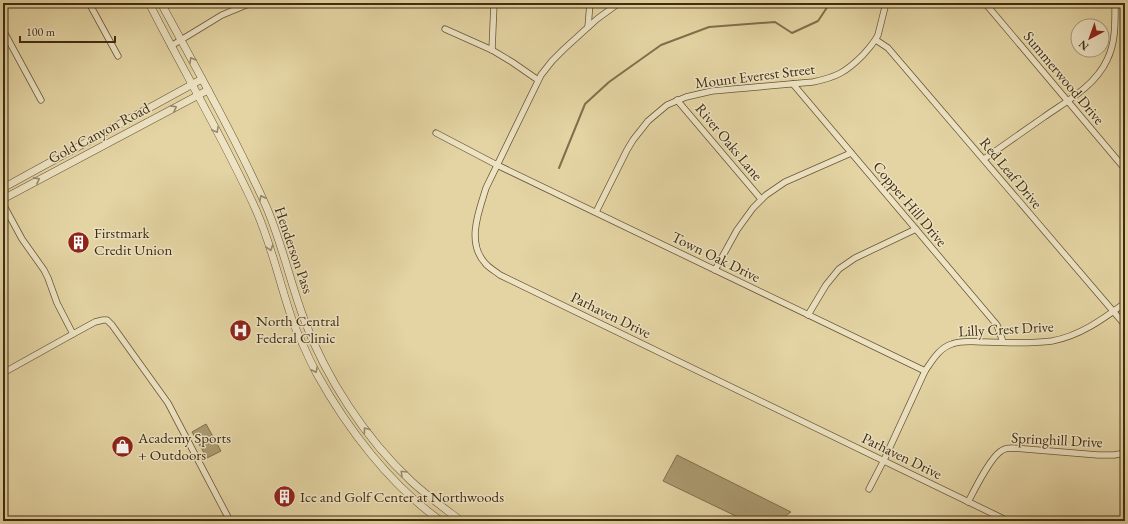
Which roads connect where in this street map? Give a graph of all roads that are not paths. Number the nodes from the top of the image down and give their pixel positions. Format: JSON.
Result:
{"nodes":[{"id":1,"x":89,"y":3,"type":"edge"},
{"id":2,"x":149,"y":3,"type":"edge"},
{"id":3,"x":161,"y":3,"type":"edge"},
{"id":4,"x":251,"y":3,"type":"edge"},
{"id":5,"x":494,"y":3,"type":"edge"},
{"id":6,"x":590,"y":3,"type":"edge"},
{"id":7,"x":619,"y":3,"type":"edge"},
{"id":8,"x":886,"y":3,"type":"edge"},
{"id":9,"x":985,"y":3,"type":"edge"},
{"id":10,"x":1116,"y":3,"type":"edge"},
{"id":11,"x":588,"y":27,"type":"junction"},
{"id":12,"x":445,"y":29,"type":"dead end"},
{"id":13,"x":3,"y":30,"type":"edge"},
{"id":14,"x":181,"y":40,"type":"junction"},
{"id":15,"x":876,"y":40,"type":"junction"},
{"id":16,"x":171,"y":46,"type":"junction"},
{"id":17,"x":492,"y":50,"type":"junction"},
{"id":18,"x":118,"y":56,"type":"dead end"},
{"id":19,"x":202,"y":79,"type":"junction"},
{"id":20,"x":538,"y":80,"type":"junction"},
{"id":21,"x":793,"y":84,"type":"junction"},
{"id":22,"x":192,"y":85,"type":"junction"},
{"id":23,"x":208,"y":90,"type":"junction"},
{"id":24,"x":197,"y":96,"type":"junction"},
{"id":25,"x":41,"y":100,"type":"dead end"},
{"id":26,"x":678,"y":100,"type":"junction"},
{"id":27,"x":1068,"y":101,"type":"junction"},
{"id":28,"x":436,"y":133,"type":"dead end"},
{"id":29,"x":851,"y":153,"type":"junction"},
{"id":30,"x":984,"y":159,"type":"junction"},
{"id":31,"x":497,"y":165,"type":"junction"},
{"id":32,"x":1125,"y":169,"type":"edge"},
{"id":33,"x":3,"y":188,"type":"edge"},
{"id":34,"x":3,"y":199,"type":"edge"},
{"id":35,"x":761,"y":199,"type":"junction"},
{"id":36,"x":3,"y":204,"type":"edge"},
{"id":37,"x":596,"y":212,"type":"junction"},
{"id":38,"x":916,"y":229,"type":"junction"},
{"id":39,"x":716,"y":270,"type":"junction"},
{"id":40,"x":1125,"y":303,"type":"edge"},
{"id":41,"x":1114,"y":312,"type":"junction"},
{"id":42,"x":808,"y":315,"type":"junction"},
{"id":43,"x":1125,"y":325,"type":"edge"},
{"id":44,"x":73,"y":334,"type":"junction"},
{"id":45,"x":1002,"y":342,"type":"junction"},
{"id":46,"x":925,"y":372,"type":"junction"},
{"id":47,"x":3,"y":373,"type":"edge"},
{"id":48,"x":1125,"y":453,"type":"edge"},
{"id":49,"x":391,"y":460,"type":"junction"},
{"id":50,"x":884,"y":460,"type":"junction"},
{"id":51,"x":385,"y":470,"type":"junction"},
{"id":52,"x":869,"y":489,"type":"dead end"},
{"id":53,"x":968,"y":502,"type":"junction"},
{"id":54,"x":230,"y":521,"type":"edge"},
{"id":55,"x":441,"y":521,"type":"edge"},
{"id":56,"x":460,"y":521,"type":"edge"},
{"id":57,"x":1008,"y":521,"type":"edge"}],
"edges":[{"from":1,"to":18,"type":"street"},
{"from":2,"to":16,"type":"street","name":"Henderson Pass"},
{"from":3,"to":14,"type":"street","name":"Henderson Pass"},
{"from":4,"to":14,"type":"street"},
{"from":5,"to":17,"type":"street"},
{"from":6,"to":11,"type":"street"},
{"from":7,"to":11,"type":"street","name":"Parhaven Drive"},
{"from":8,"to":15,"type":"street","name":"Mount Everest Street"},
{"from":9,"to":27,"type":"street","name":"Summerwood Drive"},
{"from":10,"to":27,"type":"street"},
{"from":11,"to":20,"type":"street","name":"Parhaven Drive"},
{"from":12,"to":17,"type":"street"},
{"from":13,"to":25,"type":"street"},
{"from":14,"to":16,"type":"street"},
{"from":19,"to":14,"type":"street","name":"Henderson Pass","one_way":true},
{"from":15,"to":21,"type":"street","name":"Mount Everest Street"},
{"from":15,"to":30,"type":"street","name":"Red Leaf Drive"},
{"from":16,"to":22,"type":"street","name":"Henderson Pass"},
{"from":17,"to":20,"type":"street"},
{"from":19,"to":22,"type":"street","name":"Gold Canyon Road"},
{"from":19,"to":23,"type":"street","name":"Henderson Pass"},
{"from":20,"to":31,"type":"street","name":"Parhaven Drive"},
{"from":21,"to":26,"type":"street","name":"Mount Everest Street"},
{"from":21,"to":29,"type":"street","name":"Copper Hill Drive"},
{"from":22,"to":24,"type":"street","name":"Henderson Pass"},
{"from":22,"to":33,"type":"street","name":"Gold Canyon Road"},
{"from":23,"to":24,"type":"street","name":"Gold Canyon Road"},
{"from":49,"to":23,"type":"street","name":"Henderson Pass","one_way":true},
{"from":34,"to":24,"type":"street","name":"Gold Canyon Road","one_way":true},
{"from":24,"to":51,"type":"street","name":"Henderson Pass","one_way":true},
{"from":26,"to":35,"type":"street","name":"River Oaks Lane"},
{"from":26,"to":37,"type":"street","name":"Mount Everest Street"},
{"from":27,"to":30,"type":"street"},
{"from":27,"to":32,"type":"street","name":"Summerwood Drive"},
{"from":28,"to":31,"type":"street","name":"Town Oak Drive"},
{"from":29,"to":35,"type":"street"},
{"from":29,"to":38,"type":"street","name":"Copper Hill Drive"},
{"from":30,"to":41,"type":"street","name":"Red Leaf Drive"},
{"from":31,"to":37,"type":"street","name":"Town Oak Drive"},
{"from":31,"to":50,"type":"street","name":"Parhaven Drive"},
{"from":35,"to":39,"type":"street"},
{"from":36,"to":44,"type":"street"},
{"from":37,"to":39,"type":"street","name":"Town Oak Drive"},
{"from":38,"to":42,"type":"street"},
{"from":38,"to":45,"type":"street","name":"Copper Hill Drive"},
{"from":39,"to":42,"type":"street","name":"Town Oak Drive"},
{"from":40,"to":41,"type":"street","name":"Lilly Crest Drive"},
{"from":41,"to":43,"type":"street","name":"Red Leaf Drive"},
{"from":41,"to":45,"type":"street","name":"Lilly Crest Drive"},
{"from":42,"to":46,"type":"street","name":"Town Oak Drive"},
{"from":44,"to":47,"type":"street"},
{"from":44,"to":54,"type":"street"},
{"from":45,"to":46,"type":"street","name":"Lilly Crest Drive"},
{"from":46,"to":50,"type":"street","name":"Lilly Crest Drive"},
{"from":48,"to":53,"type":"street","name":"Springhill Drive"},
{"from":49,"to":51,"type":"street"},
{"from":56,"to":49,"type":"street","name":"Henderson Pass","one_way":true},
{"from":50,"to":52,"type":"street","name":"Lilly Crest Drive"},
{"from":50,"to":53,"type":"street","name":"Parhaven Drive"},
{"from":51,"to":55,"type":"street","name":"Henderson Pass"},
{"from":53,"to":57,"type":"street","name":"Parhaven Drive"}]}
